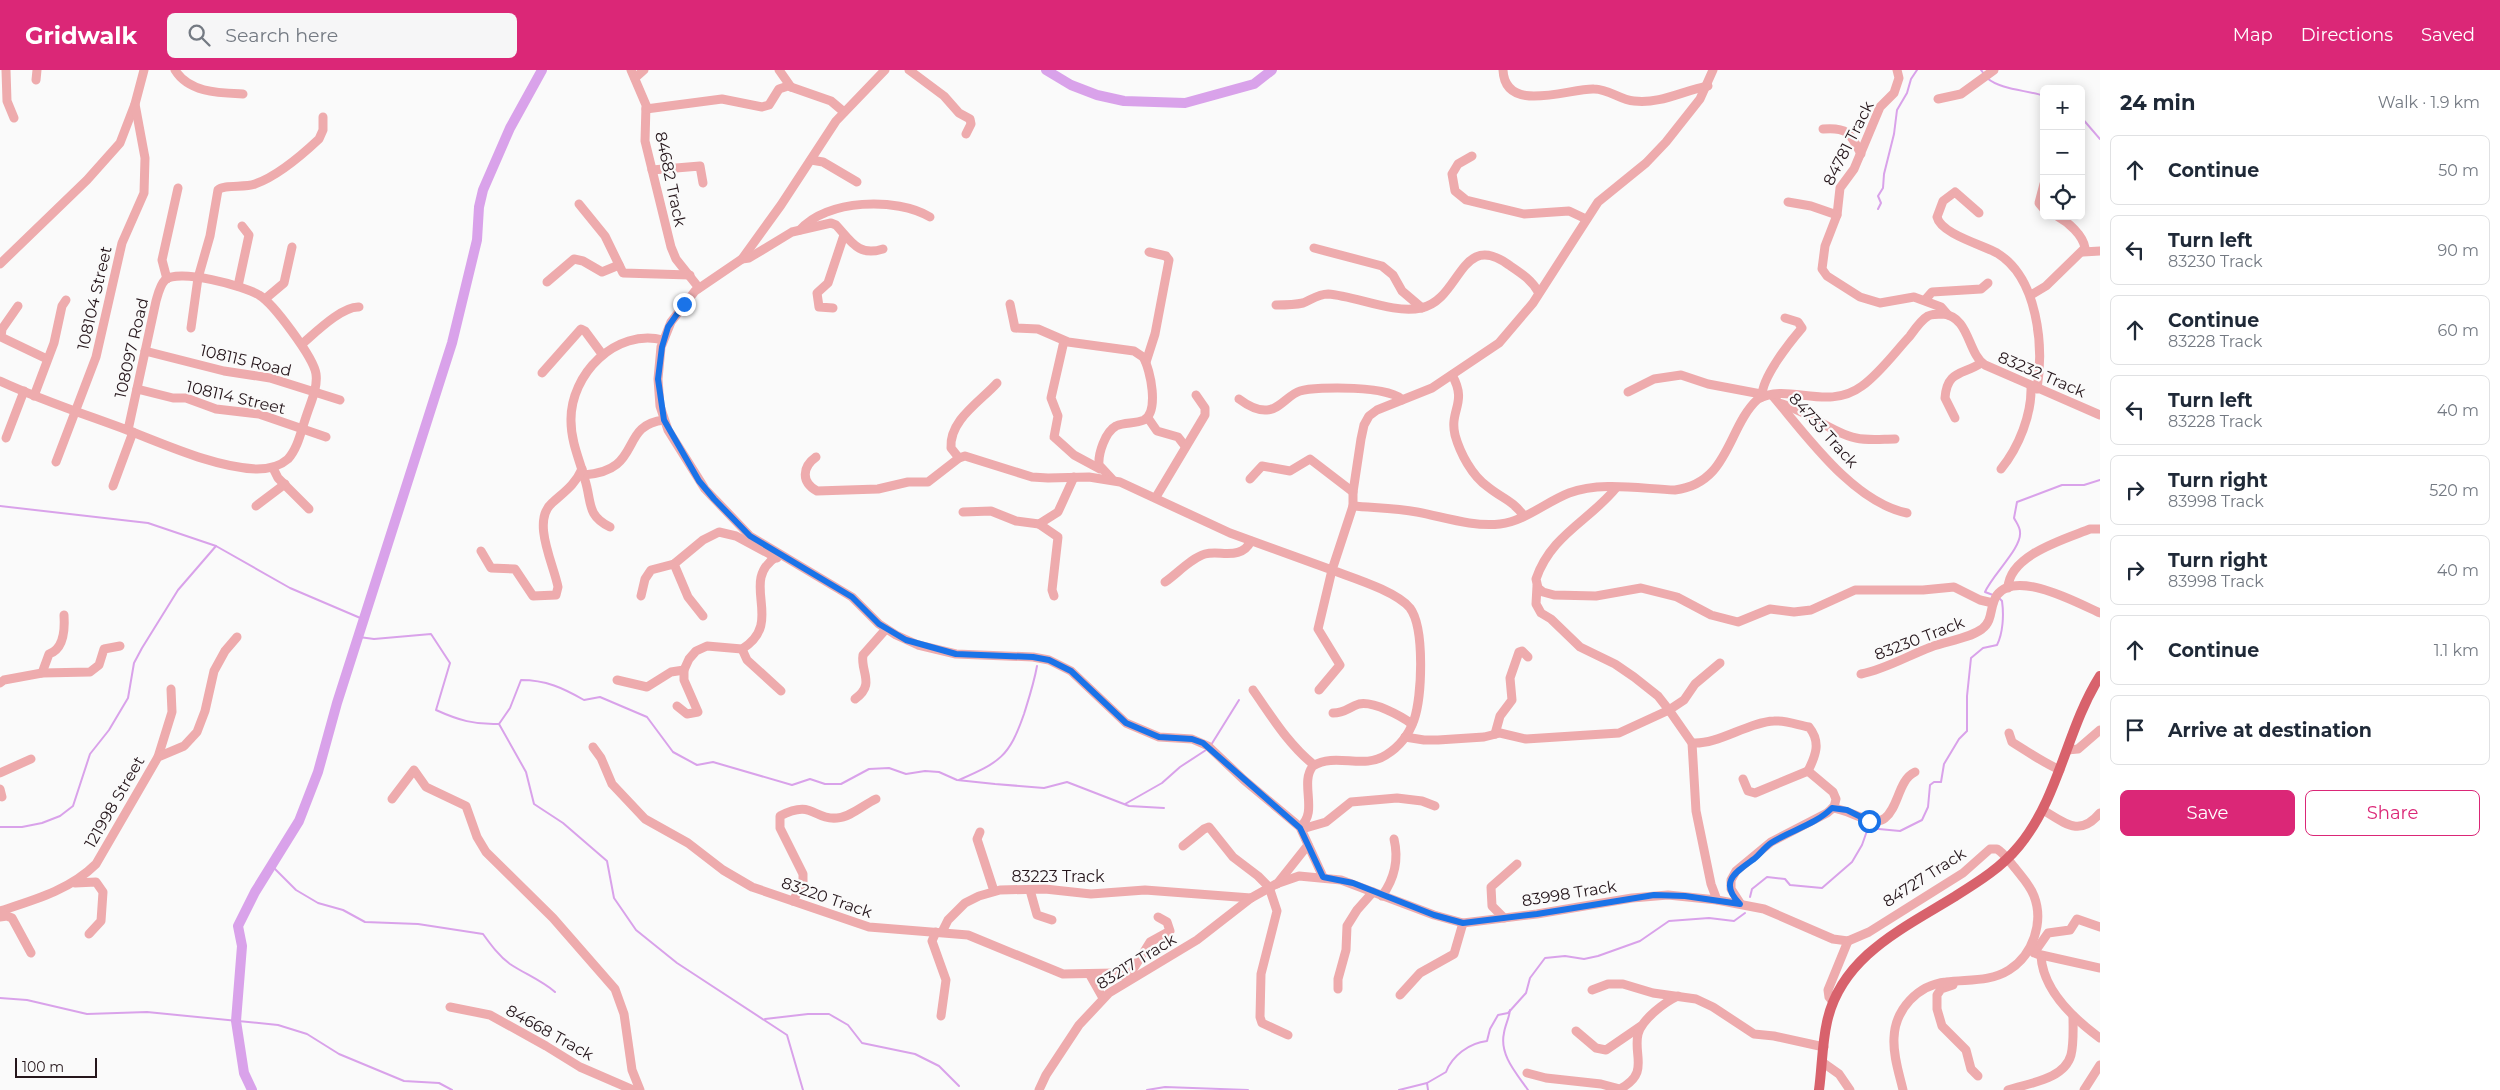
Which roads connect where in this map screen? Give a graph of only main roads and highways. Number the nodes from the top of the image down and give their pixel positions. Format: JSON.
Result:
{"nodes":[{"id":1,"x":2100,"y":676,"type":"edge"},
{"id":2,"x":1819,"y":1090,"type":"edge"}],
"edges":[{"from":1,"to":2,"type":"main road"}]}
